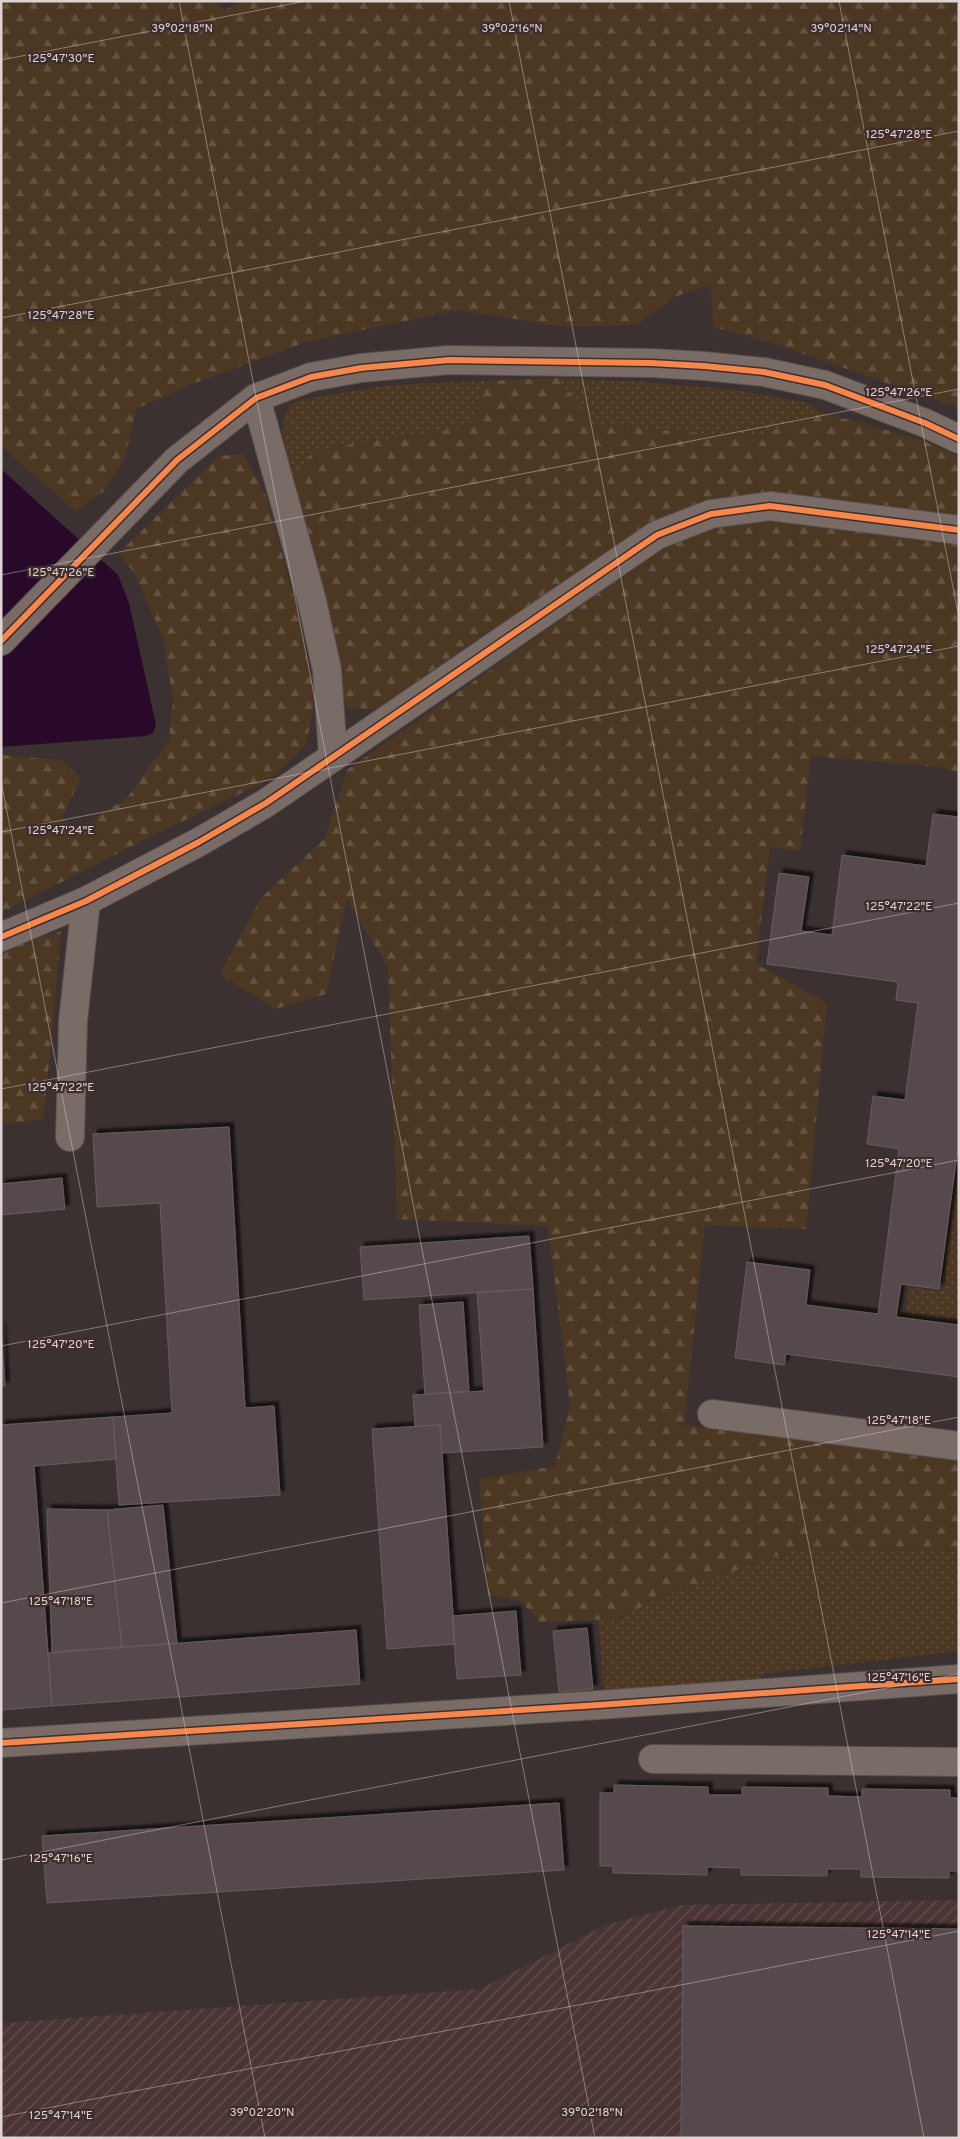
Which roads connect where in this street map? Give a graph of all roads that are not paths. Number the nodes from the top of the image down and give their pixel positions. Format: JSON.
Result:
{"nodes":[{"id":1,"x":256,"y":398,"type":"junction"},
{"id":2,"x":959,"y":438,"type":"edge"},
{"id":3,"x":959,"y":530,"type":"edge"},
{"id":4,"x":1,"y":642,"type":"edge"},
{"id":5,"x":333,"y":756,"type":"junction"},
{"id":6,"x":86,"y":902,"type":"junction"},
{"id":7,"x":1,"y":937,"type":"edge"},
{"id":8,"x":70,"y":1137,"type":"dead end"},
{"id":9,"x":712,"y":1414,"type":"dead end"},
{"id":10,"x":959,"y":1446,"type":"edge"},
{"id":11,"x":959,"y":1679,"type":"edge"},
{"id":12,"x":1,"y":1743,"type":"edge"},
{"id":13,"x":653,"y":1759,"type":"dead end"},
{"id":14,"x":959,"y":1762,"type":"edge"}],
"edges":[{"from":1,"to":2,"type":"street"},
{"from":1,"to":4,"type":"street"},
{"from":1,"to":5,"type":"street"},
{"from":3,"to":5,"type":"street"},
{"from":5,"to":6,"type":"street"},
{"from":6,"to":7,"type":"street"},
{"from":6,"to":8,"type":"street"},
{"from":9,"to":10,"type":"street"},
{"from":11,"to":12,"type":"street"},
{"from":13,"to":14,"type":"street"}]}
